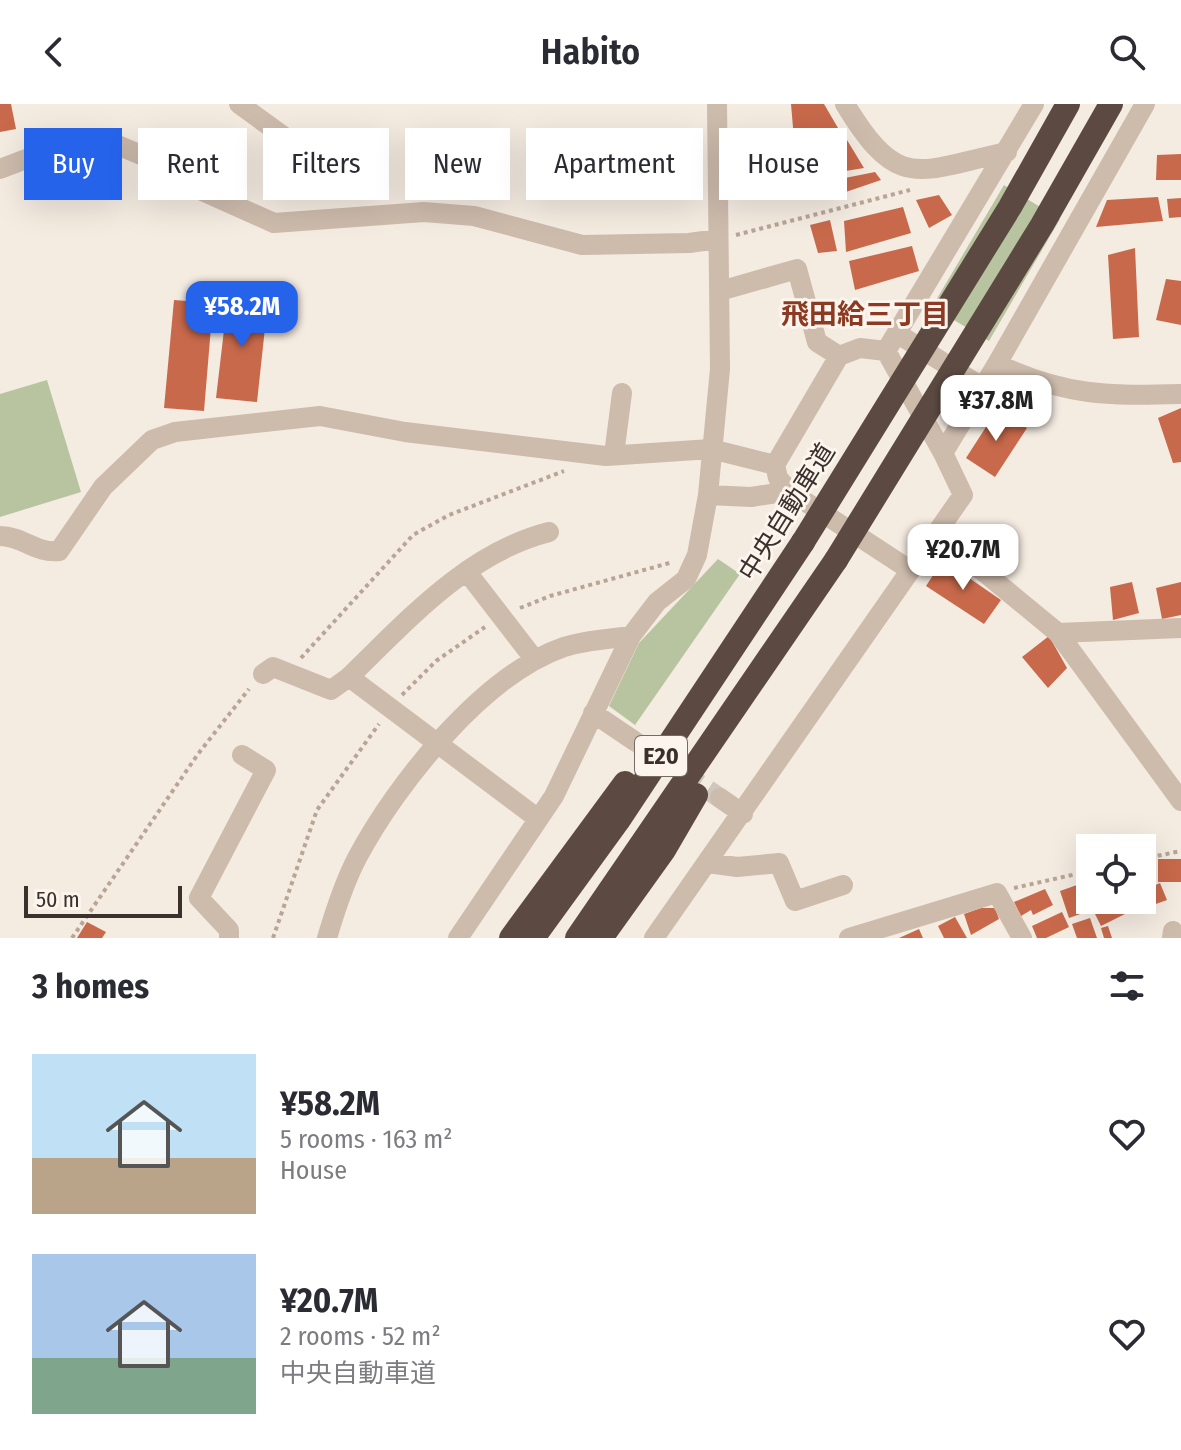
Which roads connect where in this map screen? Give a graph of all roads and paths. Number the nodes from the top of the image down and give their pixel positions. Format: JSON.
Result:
{"nodes":[{"id":1,"x":239,"y":104,"type":"edge"},
{"id":2,"x":717,"y":104,"type":"edge"},
{"id":3,"x":845,"y":104,"type":"edge"},
{"id":4,"x":1034,"y":104,"type":"edge"},
{"id":5,"x":1068,"y":104,"type":"edge"},
{"id":6,"x":1111,"y":104,"type":"edge"},
{"id":7,"x":1145,"y":104,"type":"edge"},
{"id":8,"x":272,"y":128,"type":"edge"},
{"id":9,"x":1007,"y":152,"type":"junction"},
{"id":10,"x":0,"y":169,"type":"edge"},
{"id":11,"x":718,"y":239,"type":"junction"},
{"id":12,"x":720,"y":291,"type":"junction"},
{"id":13,"x":892,"y":343,"type":"junction"},
{"id":14,"x":839,"y":356,"type":"junction"},
{"id":15,"x":997,"y":364,"type":"junction"},
{"id":16,"x":982,"y":387,"type":"junction"},
{"id":17,"x":622,"y":393,"type":"dead end"},
{"id":18,"x":1181,"y":394,"type":"edge"},
{"id":19,"x":711,"y":449,"type":"junction"},
{"id":20,"x":943,"y":453,"type":"junction"},
{"id":21,"x":610,"y":456,"type":"junction"},
{"id":22,"x":775,"y":465,"type":"junction"},
{"id":23,"x":789,"y":491,"type":"junction"},
{"id":24,"x":708,"y":495,"type":"junction"},
{"id":25,"x":549,"y":532,"type":"dead end"},
{"id":26,"x":0,"y":536,"type":"edge"},
{"id":27,"x":934,"y":536,"type":"junction"},
{"id":28,"x":697,"y":555,"type":"junction"},
{"id":29,"x":785,"y":570,"type":"junction"},
{"id":30,"x":910,"y":570,"type":"junction"},
{"id":31,"x":467,"y":572,"type":"junction"},
{"id":32,"x":812,"y":596,"type":"junction"},
{"id":33,"x":499,"y":616,"type":"junction"},
{"id":34,"x":1181,"y":628,"type":"edge"},
{"id":35,"x":1058,"y":633,"type":"junction"},
{"id":36,"x":631,"y":636,"type":"junction"},
{"id":37,"x":535,"y":660,"type":"junction"},
{"id":38,"x":288,"y":672,"type":"junction"},
{"id":39,"x":263,"y":674,"type":"joint"},
{"id":40,"x":349,"y":677,"type":"junction"},
{"id":41,"x":389,"y":709,"type":"junction"},
{"id":42,"x":593,"y":713,"type":"junction"},
{"id":43,"x":633,"y":740,"type":"tunnel mouth"},
{"id":44,"x":435,"y":745,"type":"junction"},
{"id":45,"x":242,"y":755,"type":"dead end"},
{"id":46,"x":720,"y":798,"type":"tunnel mouth"},
{"id":47,"x":1181,"y":801,"type":"edge"},
{"id":48,"x":743,"y":814,"type":"junction"},
{"id":49,"x":537,"y":818,"type":"junction"},
{"id":50,"x":1181,"y":851,"type":"edge"},
{"id":51,"x":1156,"y":856,"type":"edge"},
{"id":52,"x":708,"y":863,"type":"junction"},
{"id":53,"x":1076,"y":874,"type":"edge"},
{"id":54,"x":843,"y":885,"type":"dead end"},
{"id":55,"x":997,"y":893,"type":"junction"},
{"id":56,"x":72,"y":938,"type":"edge"},
{"id":57,"x":229,"y":938,"type":"edge"},
{"id":58,"x":273,"y":938,"type":"edge"},
{"id":59,"x":327,"y":938,"type":"edge"},
{"id":60,"x":458,"y":938,"type":"edge"},
{"id":61,"x":511,"y":938,"type":"edge"},
{"id":62,"x":533,"y":938,"type":"edge"},
{"id":63,"x":577,"y":938,"type":"edge"},
{"id":64,"x":601,"y":938,"type":"edge"},
{"id":65,"x":654,"y":938,"type":"edge"},
{"id":66,"x":849,"y":938,"type":"edge"},
{"id":67,"x":1022,"y":938,"type":"edge"}],
"edges":[{"from":1,"to":8,"type":"street"},
{"from":2,"to":11,"type":"street"},
{"from":3,"to":9,"type":"street"},
{"from":4,"to":9,"type":"street"},
{"from":5,"to":29,"type":"highway","name":"中央自動車道","bridge":true},
{"from":6,"to":32,"type":"highway","bridge":true},
{"from":7,"to":15,"type":"street"},
{"from":9,"to":13,"type":"street"},
{"from":10,"to":11,"type":"street"},
{"from":11,"to":12,"type":"street"},
{"from":12,"to":14,"type":"street"},
{"from":12,"to":19,"type":"street"},
{"from":13,"to":14,"type":"street"},
{"from":13,"to":16,"type":"street"},
{"from":13,"to":20,"type":"street"},
{"from":14,"to":22,"type":"street"},
{"from":15,"to":16,"type":"street"},
{"from":15,"to":18,"type":"street"},
{"from":16,"to":20,"type":"street"},
{"from":17,"to":21,"type":"street"},
{"from":19,"to":21,"type":"street"},
{"from":19,"to":22,"type":"street"},
{"from":19,"to":24,"type":"street"},
{"from":20,"to":27,"type":"street"},
{"from":21,"to":26,"type":"street"},
{"from":21,"to":38,"type":"path"},
{"from":22,"to":23,"type":"street"},
{"from":23,"to":24,"type":"street"},
{"from":23,"to":30,"type":"street"},
{"from":24,"to":28,"type":"street"},
{"from":25,"to":31,"type":"street"},
{"from":27,"to":30,"type":"street"},
{"from":27,"to":35,"type":"street"},
{"from":28,"to":33,"type":"path"},
{"from":28,"to":36,"type":"street"},
{"from":29,"to":61,"type":"highway"},
{"from":29,"to":62,"type":"highway","name":"中央自動車道","number":"E20"},
{"from":30,"to":48,"type":"street"},
{"from":31,"to":33,"type":"street"},
{"from":31,"to":40,"type":"street"},
{"from":32,"to":63,"type":"highway","number":"E20"},
{"from":32,"to":64,"type":"highway"},
{"from":33,"to":37,"type":"street"},
{"from":33,"to":41,"type":"path"},
{"from":34,"to":35,"type":"street"},
{"from":35,"to":47,"type":"street"},
{"from":36,"to":37,"type":"street"},
{"from":36,"to":42,"type":"street"},
{"from":37,"to":44,"type":"street"},
{"from":38,"to":39,"type":"street"},
{"from":38,"to":40,"type":"street"},
{"from":39,"to":56,"type":"path"},
{"from":40,"to":41,"type":"street"},
{"from":41,"to":44,"type":"street"},
{"from":41,"to":58,"type":"path"},
{"from":42,"to":43,"type":"street"},
{"from":42,"to":49,"type":"street"},
{"from":44,"to":49,"type":"street"},
{"from":44,"to":59,"type":"street"},
{"from":45,"to":57,"type":"street"},
{"from":46,"to":48,"type":"street"},
{"from":48,"to":52,"type":"street"},
{"from":49,"to":60,"type":"street"},
{"from":50,"to":51,"type":"path"},
{"from":52,"to":54,"type":"street"},
{"from":52,"to":65,"type":"street"},
{"from":53,"to":55,"type":"path"},
{"from":55,"to":66,"type":"street"},
{"from":55,"to":67,"type":"street"}]}
